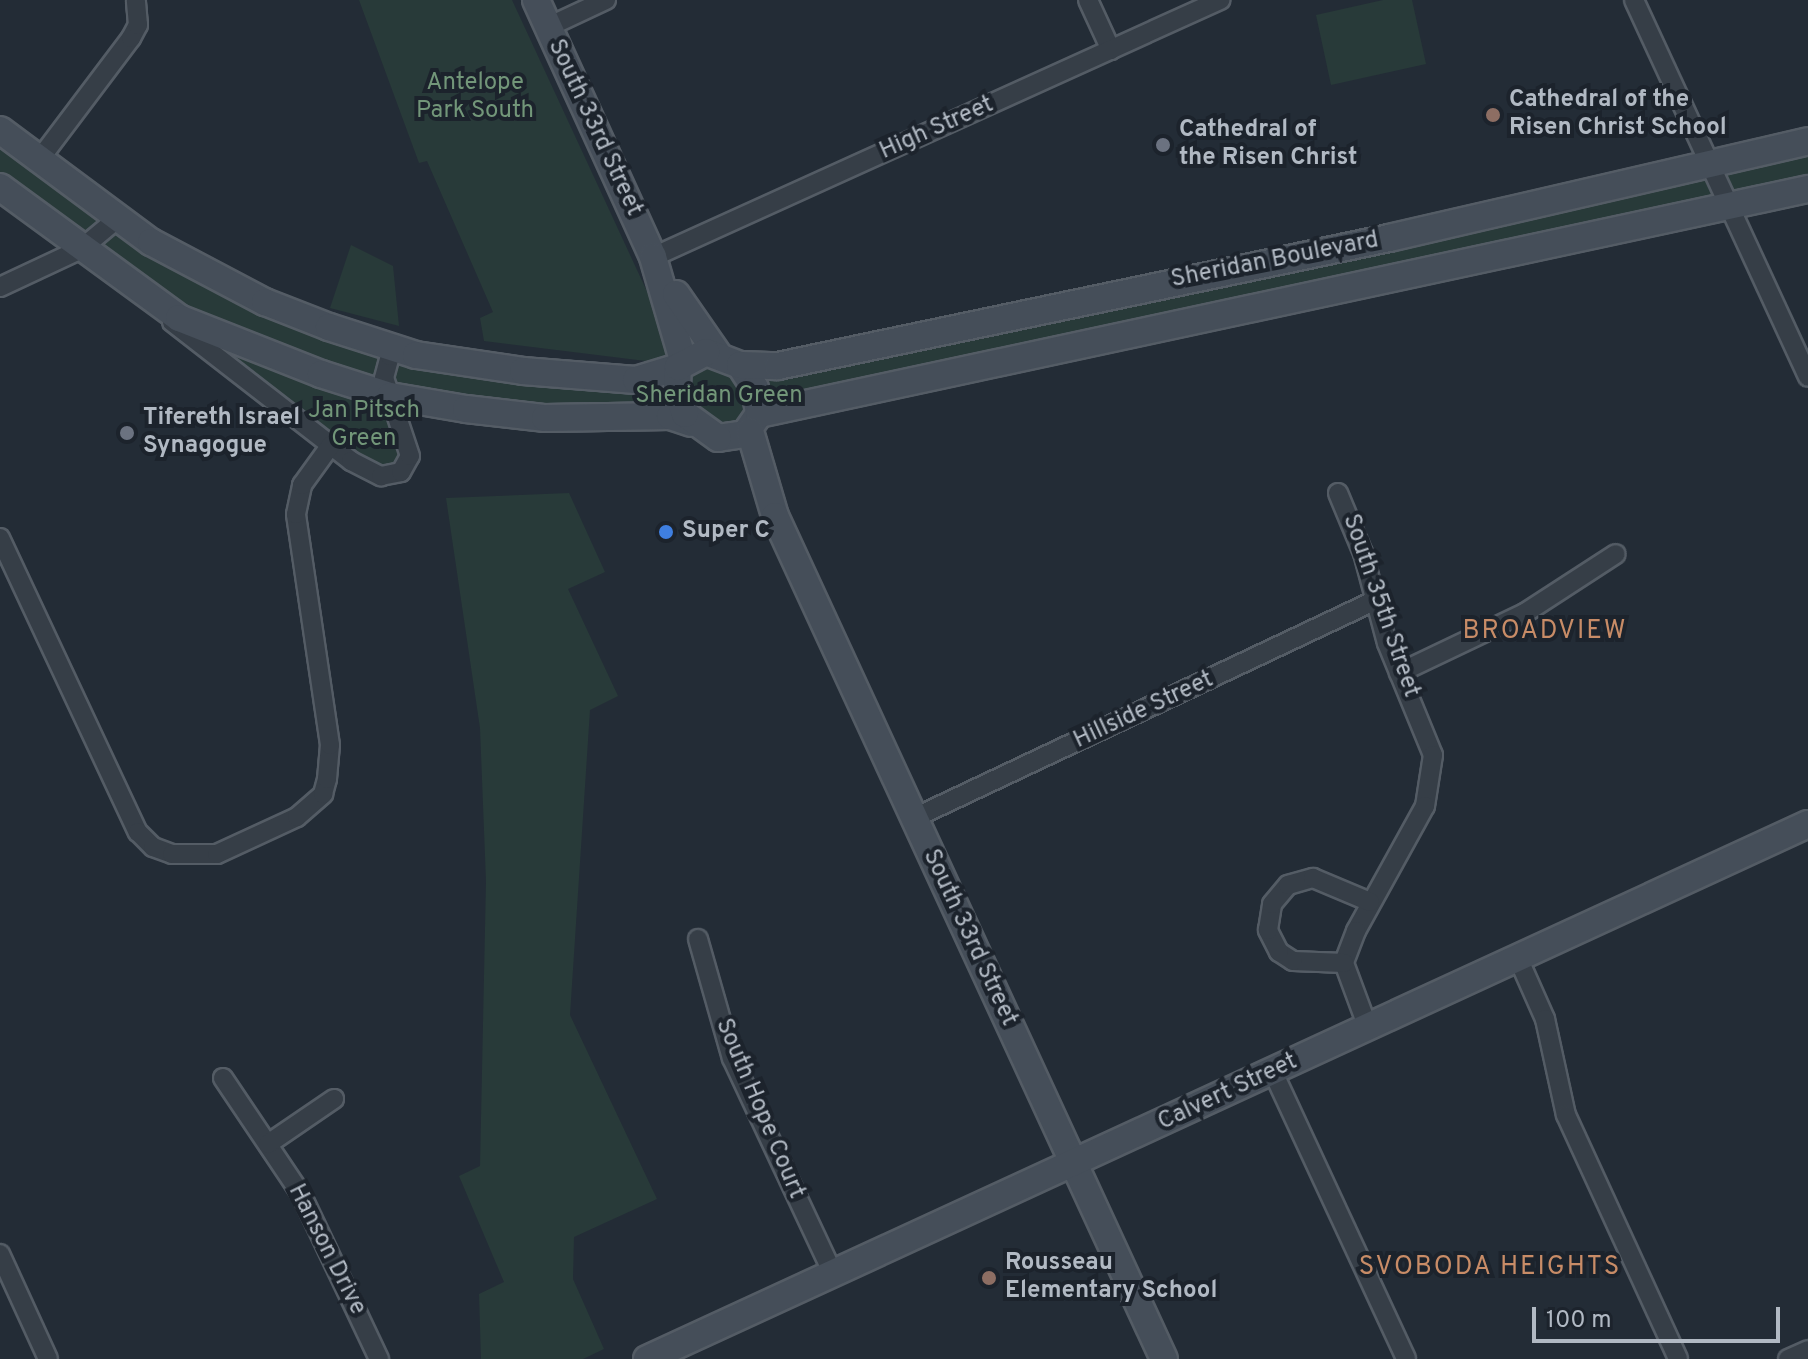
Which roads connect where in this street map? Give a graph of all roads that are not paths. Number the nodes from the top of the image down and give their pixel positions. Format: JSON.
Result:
{"nodes":[{"id":1,"x":136,"y":0,"type":"edge"},
{"id":2,"x":536,"y":0,"type":"edge"},
{"id":3,"x":606,"y":0,"type":"edge"},
{"id":4,"x":1088,"y":0,"type":"edge"},
{"id":5,"x":1220,"y":0,"type":"edge"},
{"id":6,"x":1634,"y":0,"type":"edge"},
{"id":7,"x":548,"y":27,"type":"junction"},
{"id":8,"x":1111,"y":50,"type":"junction"},
{"id":9,"x":0,"y":130,"type":"edge"},
{"id":10,"x":1808,"y":141,"type":"edge"},
{"id":11,"x":39,"y":160,"type":"junction"},
{"id":12,"x":1709,"y":162,"type":"junction"},
{"id":13,"x":0,"y":187,"type":"edge"},
{"id":14,"x":1808,"y":189,"type":"edge"},
{"id":15,"x":1728,"y":204,"type":"junction"},
{"id":16,"x":117,"y":219,"type":"junction"},
{"id":17,"x":81,"y":249,"type":"junction"},
{"id":18,"x":653,"y":257,"type":"junction"},
{"id":19,"x":1217,"y":271,"type":"junction"},
{"id":20,"x":0,"y":287,"type":"edge"},
{"id":21,"x":137,"y":292,"type":"junction"},
{"id":22,"x":1227,"y":314,"type":"junction"},
{"id":23,"x":407,"y":352,"type":"junction"},
{"id":24,"x":728,"y":359,"type":"junction"},
{"id":25,"x":681,"y":364,"type":"junction"},
{"id":26,"x":1808,"y":377,"type":"edge"},
{"id":27,"x":390,"y":396,"type":"junction"},
{"id":28,"x":691,"y":423,"type":"junction"},
{"id":29,"x":755,"y":423,"type":"junction"},
{"id":30,"x":718,"y":438,"type":"junction"},
{"id":31,"x":331,"y":445,"type":"junction"},
{"id":32,"x":1338,"y":493,"type":"dead end"},
{"id":33,"x":775,"y":516,"type":"junction"},
{"id":34,"x":0,"y":538,"type":"edge"},
{"id":35,"x":1616,"y":554,"type":"dead end"},
{"id":36,"x":1374,"y":601,"type":"junction"},
{"id":37,"x":1399,"y":673,"type":"junction"},
{"id":38,"x":914,"y":818,"type":"junction"},
{"id":39,"x":1808,"y":824,"type":"edge"},
{"id":40,"x":1370,"y":902,"type":"junction"},
{"id":41,"x":698,"y":939,"type":"dead end"},
{"id":42,"x":1518,"y":958,"type":"junction"},
{"id":43,"x":1344,"y":963,"type":"junction"},
{"id":44,"x":1368,"y":1028,"type":"junction"},
{"id":45,"x":1273,"y":1072,"type":"junction"},
{"id":46,"x":223,"y":1078,"type":"dead end"},
{"id":47,"x":334,"y":1099,"type":"dead end"},
{"id":48,"x":268,"y":1144,"type":"junction"},
{"id":49,"x":1074,"y":1164,"type":"junction"},
{"id":50,"x":0,"y":1254,"type":"edge"},
{"id":51,"x":833,"y":1274,"type":"junction"},
{"id":52,"x":1808,"y":1350,"type":"edge"},
{"id":53,"x":48,"y":1359,"type":"edge"},
{"id":54,"x":379,"y":1359,"type":"edge"},
{"id":55,"x":647,"y":1359,"type":"edge"},
{"id":56,"x":1164,"y":1359,"type":"edge"},
{"id":57,"x":1406,"y":1359,"type":"edge"},
{"id":58,"x":1678,"y":1359,"type":"edge"},
{"id":59,"x":1788,"y":1359,"type":"edge"}],
"edges":[{"from":1,"to":11,"type":"street"},
{"from":2,"to":7,"type":"main road","name":"South 33rd Street"},
{"from":3,"to":7,"type":"street"},
{"from":4,"to":8,"type":"street"},
{"from":5,"to":8,"type":"street","name":"High Street"},
{"from":6,"to":12,"type":"street"},
{"from":7,"to":18,"type":"main road","name":"South 33rd Street"},
{"from":8,"to":18,"type":"street","name":"High Street"},
{"from":9,"to":11,"type":"main road"},
{"from":10,"to":12,"type":"main road","name":"Sheridan Boulevard"},
{"from":11,"to":16,"type":"main road"},
{"from":12,"to":15,"type":"street"},
{"from":12,"to":19,"type":"main road","name":"Sheridan Boulevard"},
{"from":13,"to":17,"type":"main road"},
{"from":14,"to":15,"type":"main road","name":"Sheridan Boulevard"},
{"from":15,"to":22,"type":"main road","name":"Sheridan Boulevard"},
{"from":15,"to":26,"type":"street"},
{"from":16,"to":17,"type":"street"},
{"from":16,"to":23,"type":"main road"},
{"from":17,"to":20,"type":"street"},
{"from":17,"to":21,"type":"main road"},
{"from":18,"to":24,"type":"main road","name":"South 33rd Street"},
{"from":18,"to":25,"type":"main road","name":"South 33rd Street"},
{"from":19,"to":22,"type":"main road"},
{"from":19,"to":24,"type":"main road","name":"Sheridan Boulevard"},
{"from":21,"to":27,"type":"main road"},
{"from":21,"to":31,"type":"street"},
{"from":22,"to":29,"type":"main road","name":"Sheridan Boulevard"},
{"from":23,"to":25,"type":"main road"},
{"from":23,"to":27,"type":"street"},
{"from":24,"to":25,"type":"main road"},
{"from":24,"to":29,"type":"main road"},
{"from":25,"to":28,"type":"main road"},
{"from":27,"to":28,"type":"main road"},
{"from":27,"to":31,"type":"street"},
{"from":28,"to":30,"type":"main road"},
{"from":29,"to":30,"type":"main road"},
{"from":29,"to":33,"type":"main road","name":"South 33rd Street"},
{"from":30,"to":33,"type":"main road","name":"South 33rd Street"},
{"from":31,"to":34,"type":"street"},
{"from":32,"to":36,"type":"street","name":"South 35th Street"},
{"from":33,"to":38,"type":"main road","name":"South 33rd Street"},
{"from":35,"to":37,"type":"street"},
{"from":36,"to":37,"type":"street","name":"South 35th Street"},
{"from":36,"to":38,"type":"street","name":"Hillside Street"},
{"from":37,"to":40,"type":"street","name":"South 35th Street"},
{"from":38,"to":49,"type":"main road","name":"South 33rd Street"},
{"from":39,"to":42,"type":"main road","name":"Calvert Street"},
{"from":40,"to":43,"type":"street","name":"South 35th Street"},
{"from":40,"to":43,"type":"street"},
{"from":41,"to":51,"type":"street","name":"South Hope Court"},
{"from":42,"to":44,"type":"main road","name":"Calvert Street"},
{"from":42,"to":58,"type":"street"},
{"from":43,"to":44,"type":"street"},
{"from":44,"to":45,"type":"main road","name":"Calvert Street"},
{"from":45,"to":49,"type":"main road","name":"Calvert Street"},
{"from":45,"to":57,"type":"street"},
{"from":46,"to":48,"type":"street","name":"Hanson Drive"},
{"from":47,"to":48,"type":"street"},
{"from":48,"to":54,"type":"street","name":"Hanson Drive"},
{"from":49,"to":51,"type":"main road","name":"Calvert Street"},
{"from":49,"to":56,"type":"main road","name":"South 33rd Street"},
{"from":50,"to":53,"type":"street"},
{"from":51,"to":55,"type":"main road","name":"Calvert Street"},
{"from":52,"to":59,"type":"street"}]}
